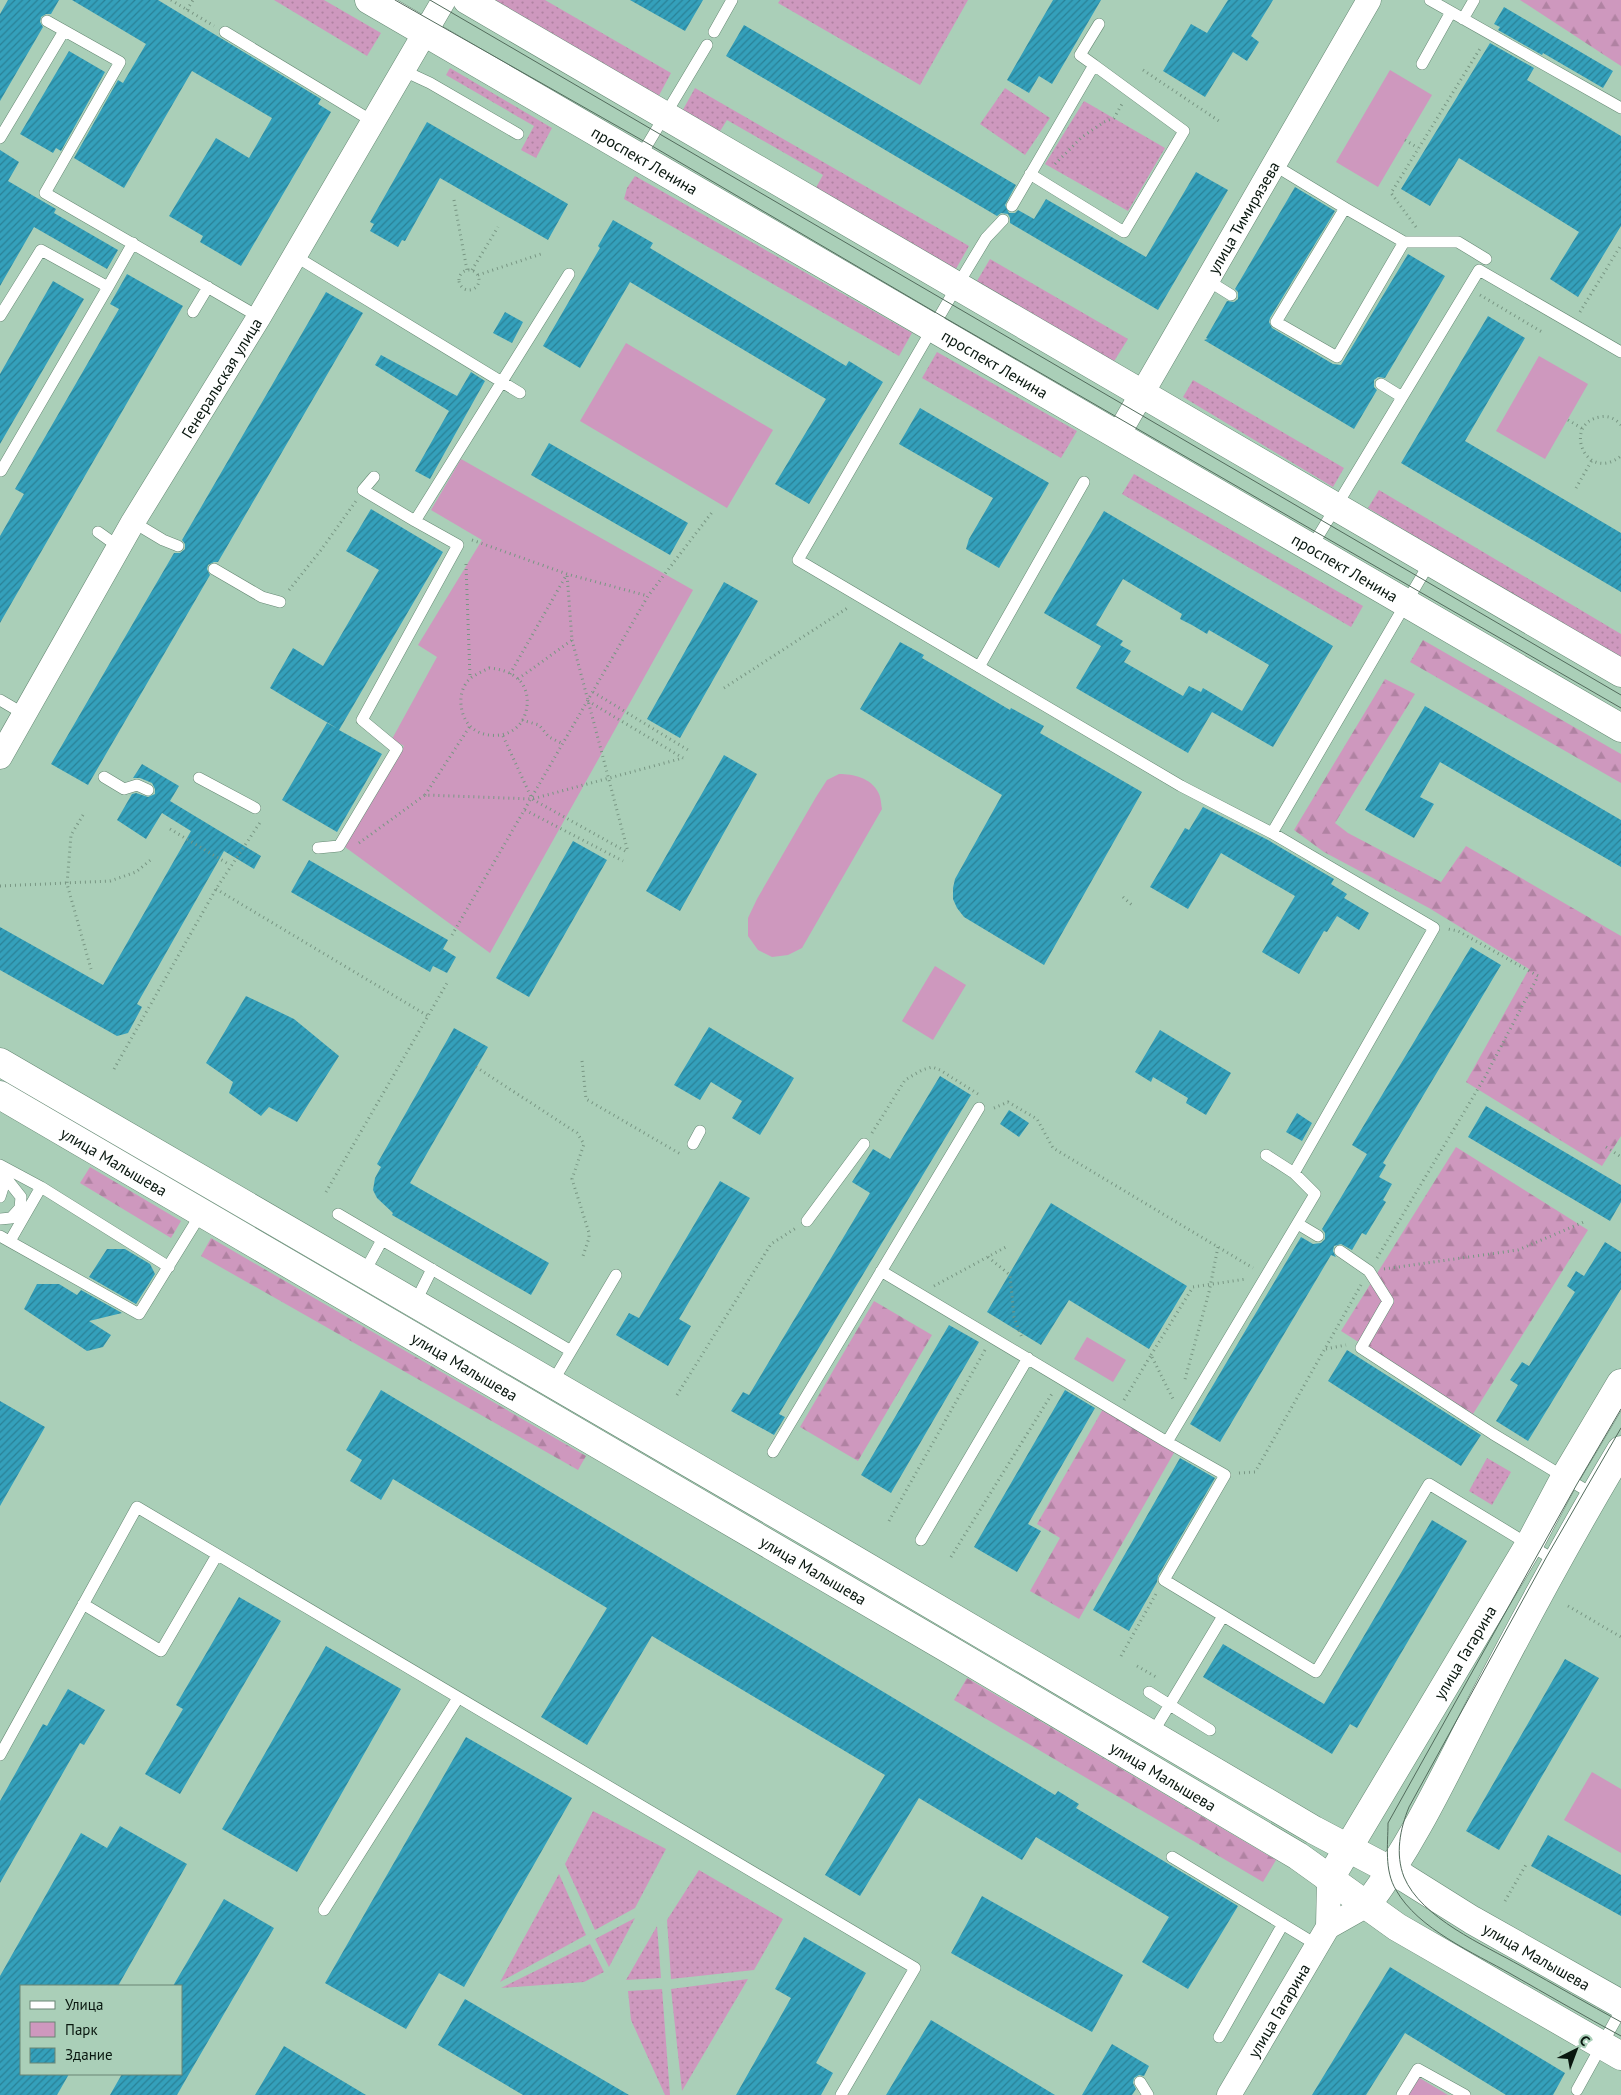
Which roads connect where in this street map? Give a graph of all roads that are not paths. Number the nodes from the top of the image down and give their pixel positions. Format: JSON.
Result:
{"nodes":[{"id":1,"x":369,"y":0,"type":"edge"},
{"id":2,"x":444,"y":0,"type":"edge"},
{"id":3,"x":467,"y":0,"type":"edge"},
{"id":4,"x":732,"y":0,"type":"edge"},
{"id":5,"x":1369,"y":0,"type":"edge"},
{"id":6,"x":1430,"y":0,"type":"edge"},
{"id":7,"x":1474,"y":0,"type":"edge"},
{"id":8,"x":1452,"y":12,"type":"junction"},
{"id":9,"x":1463,"y":19,"type":"junction"},
{"id":10,"x":47,"y":21,"type":"dead end"},
{"id":11,"x":1099,"y":24,"type":"dead end"},
{"id":12,"x":64,"y":31,"type":"junction"},
{"id":13,"x":225,"y":32,"type":"road end"},
{"id":14,"x":424,"y":32,"type":"junction"},
{"id":15,"x":714,"y":32,"type":"dead end"},
{"id":16,"x":707,"y":44,"type":"dead end"},
{"id":17,"x":1422,"y":64,"type":"dead end"},
{"id":18,"x":1094,"y":65,"type":"junction"},
{"id":19,"x":402,"y":70,"type":"junction"},
{"id":20,"x":1620,"y":105,"type":"edge"},
{"id":21,"x":664,"y":116,"type":"junction"},
{"id":22,"x":372,"y":122,"type":"junction"},
{"id":23,"x":518,"y":134,"type":"dead end"},
{"id":24,"x":0,"y":138,"type":"edge"},
{"id":25,"x":640,"y":157,"type":"junction"},
{"id":26,"x":1274,"y":165,"type":"junction"},
{"id":27,"x":1035,"y":176,"type":"junction"},
{"id":28,"x":1012,"y":206,"type":"dead end"},
{"id":29,"x":1344,"y":208,"type":"junction"},
{"id":30,"x":1003,"y":220,"type":"dead end"},
{"id":31,"x":1404,"y":242,"type":"junction"},
{"id":32,"x":133,"y":243,"type":"junction"},
{"id":33,"x":295,"y":256,"type":"junction"},
{"id":34,"x":1486,"y":259,"type":"dead end"},
{"id":35,"x":569,"y":274,"type":"dead end"},
{"id":36,"x":1208,"y":280,"type":"junction"},
{"id":37,"x":957,"y":286,"type":"junction"},
{"id":38,"x":108,"y":287,"type":"junction"},
{"id":39,"x":208,"y":287,"type":"junction"},
{"id":40,"x":1231,"y":295,"type":"dead end"},
{"id":41,"x":193,"y":312,"type":"dead end"},
{"id":42,"x":0,"y":316,"type":"edge"},
{"id":43,"x":259,"y":317,"type":"junction"},
{"id":44,"x":932,"y":328,"type":"junction"},
{"id":45,"x":1621,"y":352,"type":"edge"},
{"id":46,"x":502,"y":382,"type":"junction"},
{"id":47,"x":1381,"y":384,"type":"dead end"},
{"id":48,"x":520,"y":393,"type":"dead end"},
{"id":49,"x":1142,"y":394,"type":"junction"},
{"id":50,"x":1402,"y":397,"type":"junction"},
{"id":51,"x":1118,"y":435,"type":"junction"},
{"id":52,"x":1,"y":471,"type":"edge"},
{"id":53,"x":374,"y":476,"type":"dead end"},
{"id":54,"x":1084,"y":482,"type":"dead end"},
{"id":55,"x":1336,"y":507,"type":"junction"},
{"id":56,"x":415,"y":521,"type":"junction"},
{"id":57,"x":133,"y":522,"type":"junction"},
{"id":58,"x":98,"y":532,"type":"dead end"},
{"id":59,"x":178,"y":546,"type":"dead end"},
{"id":60,"x":119,"y":547,"type":"junction"},
{"id":61,"x":1311,"y":548,"type":"junction"},
{"id":62,"x":1430,"y":562,"type":"junction"},
{"id":63,"x":214,"y":569,"type":"dead end"},
{"id":64,"x":280,"y":602,"type":"road end"},
{"id":65,"x":1406,"y":603,"type":"junction"},
{"id":66,"x":979,"y":667,"type":"junction"},
{"id":67,"x":1621,"y":673,"type":"edge"},
{"id":68,"x":0,"y":700,"type":"edge"},
{"id":69,"x":24,"y":714,"type":"junction"},
{"id":70,"x":1621,"y":728,"type":"edge"},
{"id":71,"x":0,"y":757,"type":"edge"},
{"id":72,"x":104,"y":777,"type":"dead end"},
{"id":73,"x":199,"y":778,"type":"dead end"},
{"id":74,"x":148,"y":790,"type":"dead end"},
{"id":75,"x":255,"y":808,"type":"dead end"},
{"id":76,"x":1272,"y":833,"type":"junction"},
{"id":77,"x":318,"y":848,"type":"dead end"},
{"id":78,"x":0,"y":1062,"type":"edge"},
{"id":79,"x":0,"y":1095,"type":"edge"},
{"id":80,"x":979,"y":1108,"type":"road end"},
{"id":81,"x":700,"y":1131,"type":"dead end"},
{"id":82,"x":693,"y":1144,"type":"dead end"},
{"id":83,"x":864,"y":1144,"type":"road end"},
{"id":84,"x":1266,"y":1155,"type":"dead end"},
{"id":85,"x":0,"y":1165,"type":"edge"},
{"id":86,"x":1294,"y":1173,"type":"junction"},
{"id":87,"x":3,"y":1177,"type":"edge"},
{"id":88,"x":41,"y":1188,"type":"junction"},
{"id":89,"x":0,"y":1197,"type":"edge"},
{"id":90,"x":202,"y":1212,"type":"junction"},
{"id":91,"x":338,"y":1214,"type":"dead end"},
{"id":92,"x":0,"y":1219,"type":"edge"},
{"id":93,"x":807,"y":1221,"type":"road end"},
{"id":94,"x":1298,"y":1224,"type":"junction"},
{"id":95,"x":1318,"y":1236,"type":"dead end"},
{"id":96,"x":5,"y":1238,"type":"edge"},
{"id":97,"x":382,"y":1240,"type":"junction"},
{"id":98,"x":1340,"y":1251,"type":"dead end"},
{"id":99,"x":169,"y":1267,"type":"junction"},
{"id":100,"x":432,"y":1269,"type":"junction"},
{"id":101,"x":881,"y":1271,"type":"junction"},
{"id":102,"x":363,"y":1274,"type":"junction"},
{"id":103,"x":616,"y":1274,"type":"dead end"},
{"id":104,"x":415,"y":1304,"type":"junction"},
{"id":105,"x":571,"y":1351,"type":"junction"},
{"id":106,"x":1028,"y":1358,"type":"junction"},
{"id":107,"x":1621,"y":1383,"type":"edge"},
{"id":108,"x":552,"y":1384,"type":"junction"},
{"id":109,"x":1168,"y":1442,"type":"junction"},
{"id":110,"x":1621,"y":1450,"type":"edge"},
{"id":111,"x":773,"y":1452,"type":"dead end"},
{"id":112,"x":1565,"y":1477,"type":"junction"},
{"id":113,"x":1594,"y":1495,"type":"junction"},
{"id":114,"x":921,"y":1540,"type":"dead end"},
{"id":115,"x":1529,"y":1545,"type":"junction"},
{"id":116,"x":217,"y":1555,"type":"junction"},
{"id":117,"x":1556,"y":1561,"type":"junction"},
{"id":118,"x":83,"y":1604,"type":"junction"},
{"id":119,"x":1223,"y":1616,"type":"junction"},
{"id":120,"x":1149,"y":1692,"type":"dead end"},
{"id":121,"x":458,"y":1698,"type":"junction"},
{"id":122,"x":1169,"y":1704,"type":"junction"},
{"id":123,"x":1210,"y":1730,"type":"dead end"},
{"id":124,"x":1152,"y":1734,"type":"junction"},
{"id":125,"x":0,"y":1755,"type":"edge"},
{"id":126,"x":1347,"y":1847,"type":"junction"},
{"id":127,"x":1172,"y":1857,"type":"dead end"},
{"id":128,"x":1391,"y":1871,"type":"junction"},
{"id":129,"x":1330,"y":1880,"type":"junction"},
{"id":130,"x":1367,"y":1904,"type":"junction"},
{"id":131,"x":324,"y":1910,"type":"dead end"},
{"id":132,"x":1283,"y":1924,"type":"junction"},
{"id":133,"x":1322,"y":1936,"type":"junction"},
{"id":134,"x":1621,"y":2004,"type":"edge"},
{"id":135,"x":1621,"y":2010,"type":"edge"},
{"id":136,"x":1219,"y":2037,"type":"dead end"},
{"id":137,"x":1611,"y":2050,"type":"edge"},
{"id":138,"x":1140,"y":2082,"type":"dead end"},
{"id":139,"x":1577,"y":2090,"type":"dead end"},
{"id":140,"x":841,"y":2095,"type":"edge"},
{"id":141,"x":1148,"y":2095,"type":"edge"},
{"id":142,"x":1229,"y":2095,"type":"edge"},
{"id":143,"x":1402,"y":2095,"type":"edge"},
{"id":144,"x":1465,"y":2095,"type":"edge"}],
"edges":[{"from":1,"to":14,"type":"main road","name":"проспект Ленина"},
{"from":2,"to":14,"type":"street","name":"Генеральская улица"},
{"from":3,"to":21,"type":"main road"},
{"from":4,"to":15,"type":"lane"},
{"from":5,"to":26,"type":"street","name":"улица Тимирязева"},
{"from":6,"to":8,"type":"lane"},
{"from":7,"to":9,"type":"lane"},
{"from":8,"to":9,"type":"lane"},
{"from":8,"to":17,"type":"lane"},
{"from":9,"to":20,"type":"lane"},
{"from":10,"to":12,"type":"lane"},
{"from":11,"to":18,"type":"lane"},
{"from":12,"to":24,"type":"lane"},
{"from":12,"to":32,"type":"lane"},
{"from":13,"to":22,"type":"lane"},
{"from":14,"to":19,"type":"street","name":"Генеральская улица"},
{"from":14,"to":25,"type":"main road","name":"проспект Ленина"},
{"from":16,"to":21,"type":"lane"},
{"from":18,"to":27,"type":"lane"},
{"from":18,"to":27,"type":"lane"},
{"from":19,"to":22,"type":"street","name":"Генеральская улица"},
{"from":19,"to":23,"type":"lane"},
{"from":21,"to":25,"type":"lane"},
{"from":21,"to":37,"type":"main road"},
{"from":22,"to":33,"type":"street","name":"Генеральская улица"},
{"from":25,"to":44,"type":"main road","name":"проспект Ленина"},
{"from":26,"to":29,"type":"lane"},
{"from":26,"to":36,"type":"street","name":"улица Тимирязева"},
{"from":27,"to":28,"type":"lane"},
{"from":29,"to":31,"type":"lane"},
{"from":29,"to":31,"type":"lane"},
{"from":30,"to":37,"type":"lane"},
{"from":31,"to":34,"type":"lane"},
{"from":32,"to":38,"type":"lane"},
{"from":32,"to":39,"type":"lane"},
{"from":33,"to":43,"type":"street","name":"Генеральская улица"},
{"from":33,"to":46,"type":"lane"},
{"from":35,"to":46,"type":"lane"},
{"from":36,"to":40,"type":"lane"},
{"from":36,"to":49,"type":"street","name":"улица Тимирязева"},
{"from":37,"to":44,"type":"lane"},
{"from":37,"to":49,"type":"main road"},
{"from":38,"to":42,"type":"lane"},
{"from":38,"to":52,"type":"lane"},
{"from":39,"to":41,"type":"lane"},
{"from":39,"to":43,"type":"lane"},
{"from":43,"to":57,"type":"street","name":"Генеральская улица"},
{"from":44,"to":51,"type":"main road","name":"проспект Ленина"},
{"from":44,"to":66,"type":"lane"},
{"from":45,"to":50,"type":"lane"},
{"from":46,"to":48,"type":"lane"},
{"from":46,"to":56,"type":"lane"},
{"from":47,"to":50,"type":"lane"},
{"from":49,"to":51,"type":"street","name":"улица Тимирязева"},
{"from":49,"to":55,"type":"main road"},
{"from":50,"to":55,"type":"lane"},
{"from":51,"to":61,"type":"main road","name":"проспект Ленина"},
{"from":53,"to":56,"type":"lane"},
{"from":54,"to":66,"type":"lane"},
{"from":55,"to":61,"type":"lane"},
{"from":55,"to":62,"type":"main road"},
{"from":56,"to":77,"type":"lane"},
{"from":57,"to":59,"type":"lane"},
{"from":57,"to":60,"type":"street","name":"Генеральская улица"},
{"from":58,"to":60,"type":"lane"},
{"from":60,"to":69,"type":"street","name":"Генеральская улица"},
{"from":61,"to":65,"type":"main road","name":"проспект Ленина"},
{"from":62,"to":65,"type":"lane"},
{"from":62,"to":67,"type":"main road"},
{"from":63,"to":64,"type":"lane"},
{"from":65,"to":70,"type":"main road","name":"проспект Ленина"},
{"from":65,"to":76,"type":"lane"},
{"from":66,"to":76,"type":"lane"},
{"from":68,"to":69,"type":"lane"},
{"from":69,"to":71,"type":"street","name":"Генеральская улица"},
{"from":72,"to":74,"type":"lane"},
{"from":73,"to":75,"type":"lane"},
{"from":76,"to":86,"type":"lane"},
{"from":78,"to":102,"type":"main road","name":"улица Малышева"},
{"from":79,"to":90,"type":"main road","name":"улица Малышева"},
{"from":80,"to":101,"type":"lane"},
{"from":81,"to":82,"type":"lane"},
{"from":83,"to":93,"type":"lane"},
{"from":84,"to":86,"type":"lane"},
{"from":85,"to":88,"type":"lane"},
{"from":86,"to":94,"type":"lane"},
{"from":87,"to":89,"type":"lane"},
{"from":87,"to":92,"type":"lane"},
{"from":88,"to":96,"type":"lane"},
{"from":88,"to":99,"type":"lane"},
{"from":90,"to":99,"type":"lane"},
{"from":90,"to":129,"type":"main road","name":"улица Малышева"},
{"from":91,"to":97,"type":"lane"},
{"from":94,"to":95,"type":"lane"},
{"from":94,"to":109,"type":"lane"},
{"from":96,"to":99,"type":"lane"},
{"from":97,"to":100,"type":"lane"},
{"from":97,"to":102,"type":"lane"},
{"from":98,"to":112,"type":"lane"},
{"from":100,"to":104,"type":"lane"},
{"from":100,"to":105,"type":"lane"},
{"from":101,"to":106,"type":"lane"},
{"from":101,"to":111,"type":"lane"},
{"from":102,"to":104,"type":"main road","name":"улица Малышева"},
{"from":103,"to":105,"type":"lane"},
{"from":104,"to":108,"type":"main road","name":"улица Малышева"},
{"from":105,"to":108,"type":"lane"},
{"from":106,"to":109,"type":"lane"},
{"from":106,"to":114,"type":"lane"},
{"from":107,"to":112,"type":"main road","name":"улица Гагарина"},
{"from":108,"to":124,"type":"main road","name":"улица Малышева"},
{"from":109,"to":119,"type":"lane"},
{"from":110,"to":113,"type":"main road","name":"улица Гагарина"},
{"from":112,"to":113,"type":"lane"},
{"from":112,"to":115,"type":"main road","name":"улица Гагарина"},
{"from":113,"to":117,"type":"main road","name":"улица Гагарина"},
{"from":115,"to":117,"type":"lane"},
{"from":115,"to":119,"type":"lane"},
{"from":115,"to":126,"type":"main road","name":"улица Гагарина"},
{"from":116,"to":118,"type":"lane"},
{"from":116,"to":118,"type":"lane"},
{"from":116,"to":121,"type":"lane"},
{"from":117,"to":128,"type":"main road","name":"улица Гагарина"},
{"from":118,"to":125,"type":"lane"},
{"from":119,"to":122,"type":"lane"},
{"from":120,"to":122,"type":"lane"},
{"from":121,"to":131,"type":"lane"},
{"from":121,"to":140,"type":"lane"},
{"from":122,"to":123,"type":"lane"},
{"from":122,"to":124,"type":"lane"},
{"from":124,"to":126,"type":"main road","name":"улица Малышева"},
{"from":126,"to":128,"type":"main road","name":"улица Малышева"},
{"from":126,"to":129,"type":"main road","name":"улица Гагарина"},
{"from":127,"to":132,"type":"lane"},
{"from":128,"to":130,"type":"main road","name":"улица Гагарина"},
{"from":128,"to":134,"type":"main road","name":"улица Малышева"},
{"from":129,"to":130,"type":"main road","name":"улица Малышева"},
{"from":129,"to":133,"type":"street","name":"улица Гагарина"},
{"from":130,"to":133,"type":"street","name":"улица Гагарина"},
{"from":130,"to":137,"type":"main road","name":"улица Малышева"},
{"from":132,"to":133,"type":"lane"},
{"from":132,"to":136,"type":"lane"},
{"from":133,"to":142,"type":"street","name":"улица Гагарина"},
{"from":135,"to":137,"type":"lane"},
{"from":137,"to":139,"type":"lane"},
{"from":138,"to":141,"type":"lane"},
{"from":143,"to":144,"type":"lane"}]}
